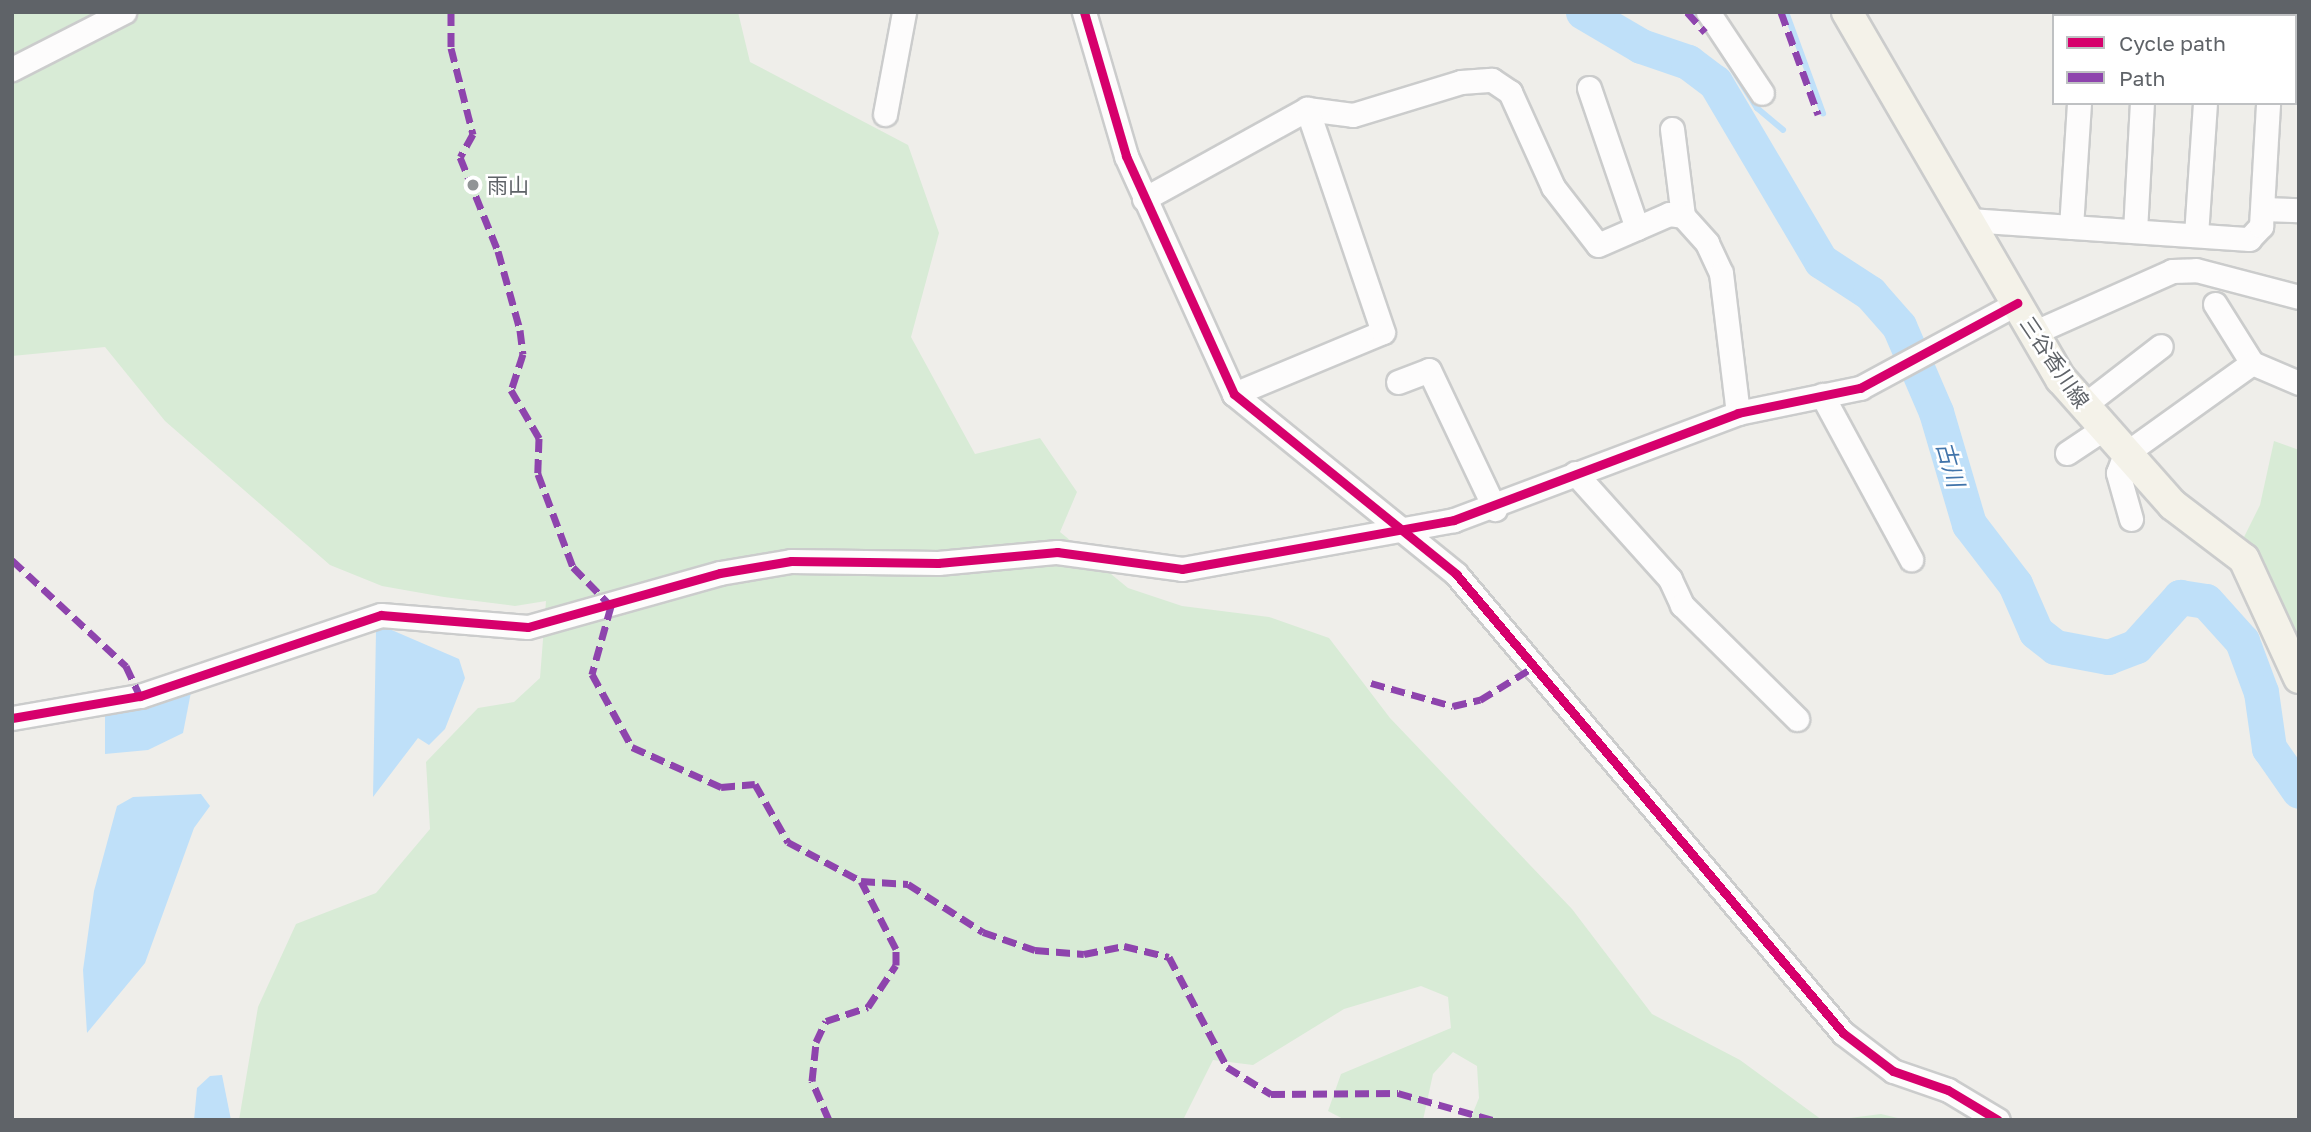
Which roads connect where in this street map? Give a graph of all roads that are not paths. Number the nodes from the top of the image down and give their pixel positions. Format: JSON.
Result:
{"nodes":[{"id":1,"x":124,"y":12,"type":"edge"},
{"id":2,"x":904,"y":12,"type":"edge"},
{"id":3,"x":1084,"y":12,"type":"edge"},
{"id":4,"x":1708,"y":12,"type":"edge"},
{"id":5,"x":1847,"y":12,"type":"edge"},
{"id":6,"x":12,"y":69,"type":"edge"},
{"id":7,"x":1589,"y":88,"type":"dead end"},
{"id":8,"x":1762,"y":93,"type":"dead end"},
{"id":9,"x":2079,"y":105,"type":"edge"},
{"id":10,"x":2142,"y":105,"type":"edge"},
{"id":11,"x":2205,"y":105,"type":"edge"},
{"id":12,"x":2268,"y":105,"type":"edge"},
{"id":13,"x":1307,"y":108,"type":"junction"},
{"id":14,"x":885,"y":114,"type":"dead end"},
{"id":15,"x":1672,"y":129,"type":"dead end"},
{"id":16,"x":1144,"y":199,"type":"junction"},
{"id":17,"x":2263,"y":209,"type":"junction"},
{"id":18,"x":2299,"y":210,"type":"edge"},
{"id":19,"x":1683,"y":216,"type":"junction"},
{"id":20,"x":1969,"y":220,"type":"junction"},
{"id":21,"x":2071,"y":227,"type":"junction"},
{"id":22,"x":1637,"y":228,"type":"junction"},
{"id":23,"x":2135,"y":231,"type":"junction"},
{"id":24,"x":2196,"y":235,"type":"junction"},
{"id":25,"x":2299,"y":297,"type":"edge"},
{"id":26,"x":2017,"y":303,"type":"junction"},
{"id":27,"x":2215,"y":304,"type":"dead end"},
{"id":28,"x":2033,"y":333,"type":"junction"},
{"id":29,"x":2161,"y":346,"type":"dead end"},
{"id":30,"x":2252,"y":363,"type":"junction"},
{"id":31,"x":1398,"y":382,"type":"dead end"},
{"id":32,"x":2299,"y":383,"type":"edge"},
{"id":33,"x":1234,"y":394,"type":"junction"},
{"id":34,"x":1822,"y":395,"type":"junction"},
{"id":35,"x":2083,"y":406,"type":"junction"},
{"id":36,"x":1738,"y":413,"type":"junction"},
{"id":37,"x":2103,"y":429,"type":"junction"},
{"id":38,"x":2067,"y":453,"type":"dead end"},
{"id":39,"x":2125,"y":454,"type":"junction"},
{"id":40,"x":1575,"y":473,"type":"junction"},
{"id":41,"x":1495,"y":509,"type":"junction"},
{"id":42,"x":2131,"y":519,"type":"dead end"},
{"id":43,"x":1407,"y":529,"type":"junction"},
{"id":44,"x":1911,"y":559,"type":"dead end"},
{"id":45,"x":2299,"y":678,"type":"edge"},
{"id":46,"x":12,"y":718,"type":"edge"},
{"id":47,"x":1797,"y":719,"type":"dead end"},
{"id":48,"x":1998,"y":1120,"type":"edge"}],
"edges":[{"from":1,"to":6,"type":"street"},
{"from":2,"to":14,"type":"street"},
{"from":3,"to":16,"type":"street"},
{"from":4,"to":8,"type":"street"},
{"from":5,"to":20,"type":"main road","name":"三谷香川線"},
{"from":7,"to":22,"type":"street"},
{"from":9,"to":21,"type":"street"},
{"from":10,"to":23,"type":"street"},
{"from":11,"to":24,"type":"street"},
{"from":12,"to":17,"type":"street"},
{"from":13,"to":16,"type":"street"},
{"from":13,"to":22,"type":"street"},
{"from":13,"to":33,"type":"street"},
{"from":15,"to":19,"type":"street"},
{"from":16,"to":33,"type":"street"},
{"from":17,"to":18,"type":"street"},
{"from":17,"to":24,"type":"street"},
{"from":19,"to":22,"type":"street"},
{"from":19,"to":36,"type":"street"},
{"from":20,"to":21,"type":"street"},
{"from":20,"to":26,"type":"main road","name":"三谷香川線"},
{"from":21,"to":23,"type":"street"},
{"from":23,"to":24,"type":"street"},
{"from":25,"to":28,"type":"street"},
{"from":26,"to":28,"type":"main road","name":"三谷香川線"},
{"from":26,"to":34,"type":"street"},
{"from":27,"to":30,"type":"street"},
{"from":28,"to":35,"type":"main road","name":"三谷香川線"},
{"from":29,"to":35,"type":"street"},
{"from":30,"to":32,"type":"street"},
{"from":30,"to":39,"type":"street"},
{"from":31,"to":41,"type":"street"},
{"from":33,"to":43,"type":"street"},
{"from":34,"to":36,"type":"street"},
{"from":34,"to":44,"type":"street"},
{"from":35,"to":37,"type":"main road","name":"三谷香川線"},
{"from":36,"to":40,"type":"street"},
{"from":37,"to":38,"type":"street"},
{"from":37,"to":39,"type":"main road","name":"三谷香川線"},
{"from":39,"to":42,"type":"street"},
{"from":39,"to":45,"type":"main road","name":"三谷香川線"},
{"from":40,"to":41,"type":"street"},
{"from":40,"to":47,"type":"street"},
{"from":41,"to":43,"type":"street"},
{"from":43,"to":46,"type":"street"},
{"from":43,"to":48,"type":"street"}]}
